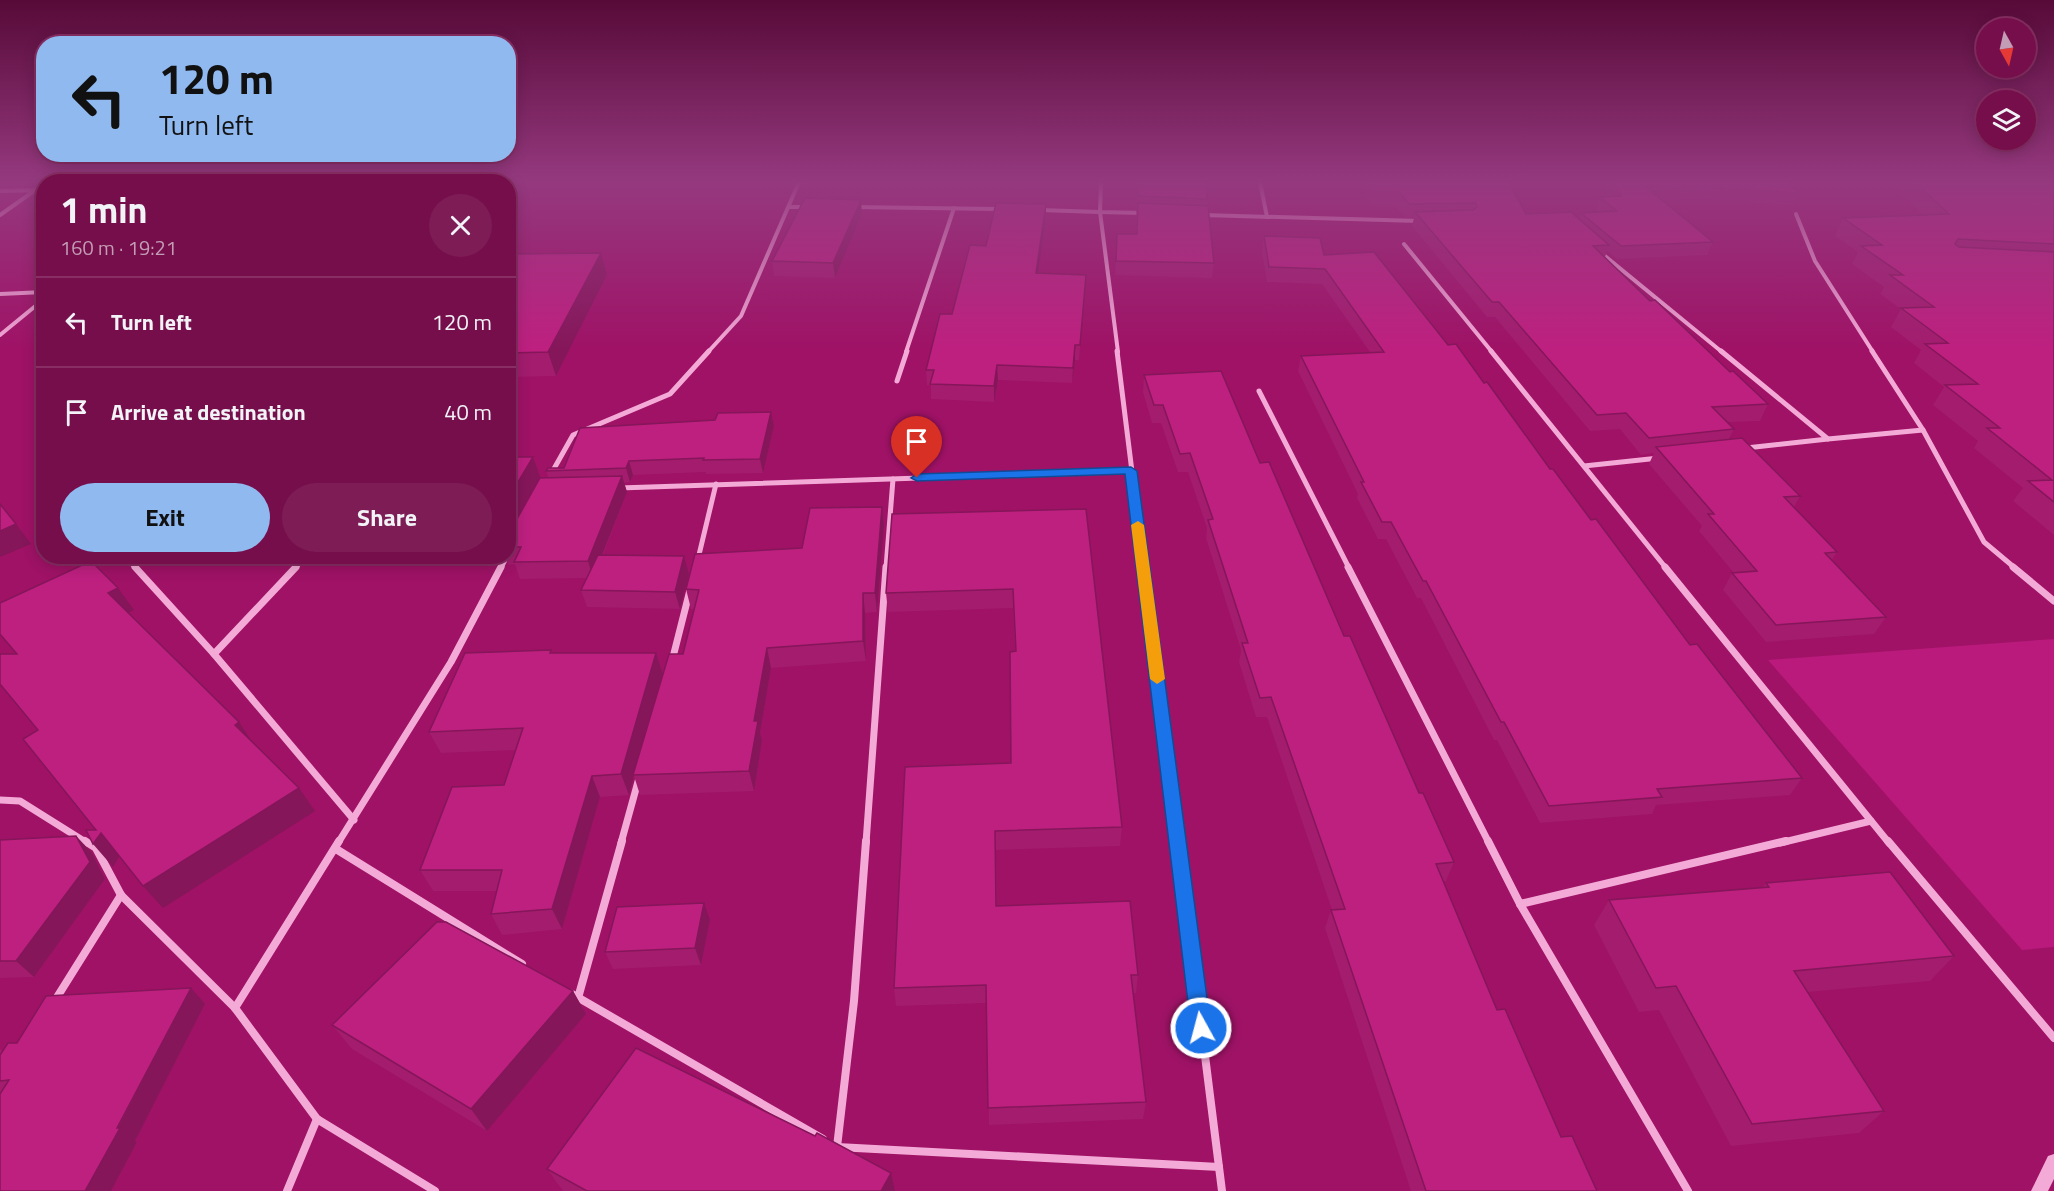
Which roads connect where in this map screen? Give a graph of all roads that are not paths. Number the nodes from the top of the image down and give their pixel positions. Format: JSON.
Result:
{"nodes":[{"id":1,"x":775,"y":238,"type":"edge"},
{"id":2,"x":944,"y":238,"type":"edge"},
{"id":3,"x":1103,"y":238,"type":"edge"},
{"id":4,"x":1806,"y":238,"type":"edge"},
{"id":5,"x":1404,"y":244,"type":"dead end"},
{"id":6,"x":1598,"y":249,"type":"edge"},
{"id":7,"x":36,"y":292,"type":"edge"},
{"id":8,"x":0,"y":294,"type":"edge"},
{"id":9,"x":36,"y":305,"type":"edge"},
{"id":10,"x":0,"y":334,"type":"edge"},
{"id":11,"x":897,"y":381,"type":"dead end"},
{"id":12,"x":1259,"y":391,"type":"dead end"},
{"id":13,"x":1923,"y":430,"type":"junction"},
{"id":14,"x":1828,"y":440,"type":"junction"},
{"id":15,"x":1735,"y":450,"type":"edge"},
{"id":16,"x":1665,"y":457,"type":"edge"},
{"id":17,"x":1584,"y":466,"type":"junction"},
{"id":18,"x":1131,"y":471,"type":"junction"},
{"id":19,"x":893,"y":478,"type":"junction"},
{"id":20,"x":548,"y":481,"type":"edge"},
{"id":21,"x":716,"y":484,"type":"junction"},
{"id":22,"x":612,"y":488,"type":"edge"},
{"id":23,"x":132,"y":564,"type":"edge"},
{"id":24,"x":298,"y":564,"type":"edge"},
{"id":25,"x":503,"y":564,"type":"edge"},
{"id":26,"x":694,"y":573,"type":"edge"},
{"id":27,"x":692,"y":584,"type":"edge"},
{"id":28,"x":2054,"y":602,"type":"edge"},
{"id":29,"x":214,"y":654,"type":"junction"},
{"id":30,"x":669,"y":673,"type":"edge"},
{"id":31,"x":640,"y":774,"type":"edge"},
{"id":32,"x":0,"y":800,"type":"edge"},
{"id":33,"x":354,"y":820,"type":"junction"},
{"id":34,"x":1871,"y":821,"type":"junction"},
{"id":35,"x":336,"y":849,"type":"junction"},
{"id":36,"x":121,"y":895,"type":"junction"},
{"id":37,"x":1520,"y":904,"type":"junction"},
{"id":38,"x":527,"y":967,"type":"edge"},
{"id":39,"x":567,"y":992,"type":"edge"},
{"id":40,"x":578,"y":998,"type":"junction"},
{"id":41,"x":235,"y":1008,"type":"junction"},
{"id":42,"x":48,"y":1011,"type":"edge"},
{"id":43,"x":2054,"y":1038,"type":"edge"},
{"id":44,"x":317,"y":1119,"type":"junction"},
{"id":45,"x":837,"y":1147,"type":"junction"},
{"id":46,"x":2054,"y":1162,"type":"edge"},
{"id":47,"x":1219,"y":1167,"type":"junction"},
{"id":48,"x":287,"y":1191,"type":"edge"},
{"id":49,"x":435,"y":1191,"type":"edge"},
{"id":50,"x":1222,"y":1191,"type":"edge"},
{"id":51,"x":1688,"y":1191,"type":"edge"},
{"id":52,"x":2039,"y":1191,"type":"edge"}],
"edges":[{"from":1,"to":20,"type":"street"},
{"from":2,"to":11,"type":"street"},
{"from":3,"to":18,"type":"street"},
{"from":4,"to":13,"type":"street"},
{"from":5,"to":17,"type":"street"},
{"from":6,"to":14,"type":"street"},
{"from":7,"to":8,"type":"street"},
{"from":9,"to":10,"type":"street"},
{"from":12,"to":37,"type":"street"},
{"from":13,"to":14,"type":"street"},
{"from":13,"to":28,"type":"street"},
{"from":14,"to":15,"type":"street"},
{"from":16,"to":17,"type":"street"},
{"from":17,"to":34,"type":"street"},
{"from":18,"to":19,"type":"street"},
{"from":18,"to":47,"type":"street"},
{"from":19,"to":21,"type":"street"},
{"from":19,"to":45,"type":"street"},
{"from":21,"to":22,"type":"street"},
{"from":21,"to":26,"type":"street"},
{"from":23,"to":29,"type":"street"},
{"from":24,"to":29,"type":"street"},
{"from":25,"to":33,"type":"street"},
{"from":27,"to":30,"type":"street"},
{"from":29,"to":33,"type":"street"},
{"from":31,"to":40,"type":"street"},
{"from":32,"to":36,"type":"street"},
{"from":33,"to":35,"type":"street"},
{"from":34,"to":37,"type":"street"},
{"from":34,"to":43,"type":"street"},
{"from":35,"to":38,"type":"street"},
{"from":35,"to":41,"type":"street"},
{"from":36,"to":41,"type":"street"},
{"from":36,"to":42,"type":"street"},
{"from":37,"to":51,"type":"street"},
{"from":39,"to":40,"type":"street"},
{"from":40,"to":45,"type":"street"},
{"from":41,"to":44,"type":"street"},
{"from":44,"to":48,"type":"street"},
{"from":44,"to":49,"type":"street"},
{"from":45,"to":47,"type":"street"},
{"from":46,"to":52,"type":"street"},
{"from":47,"to":50,"type":"street"}]}
